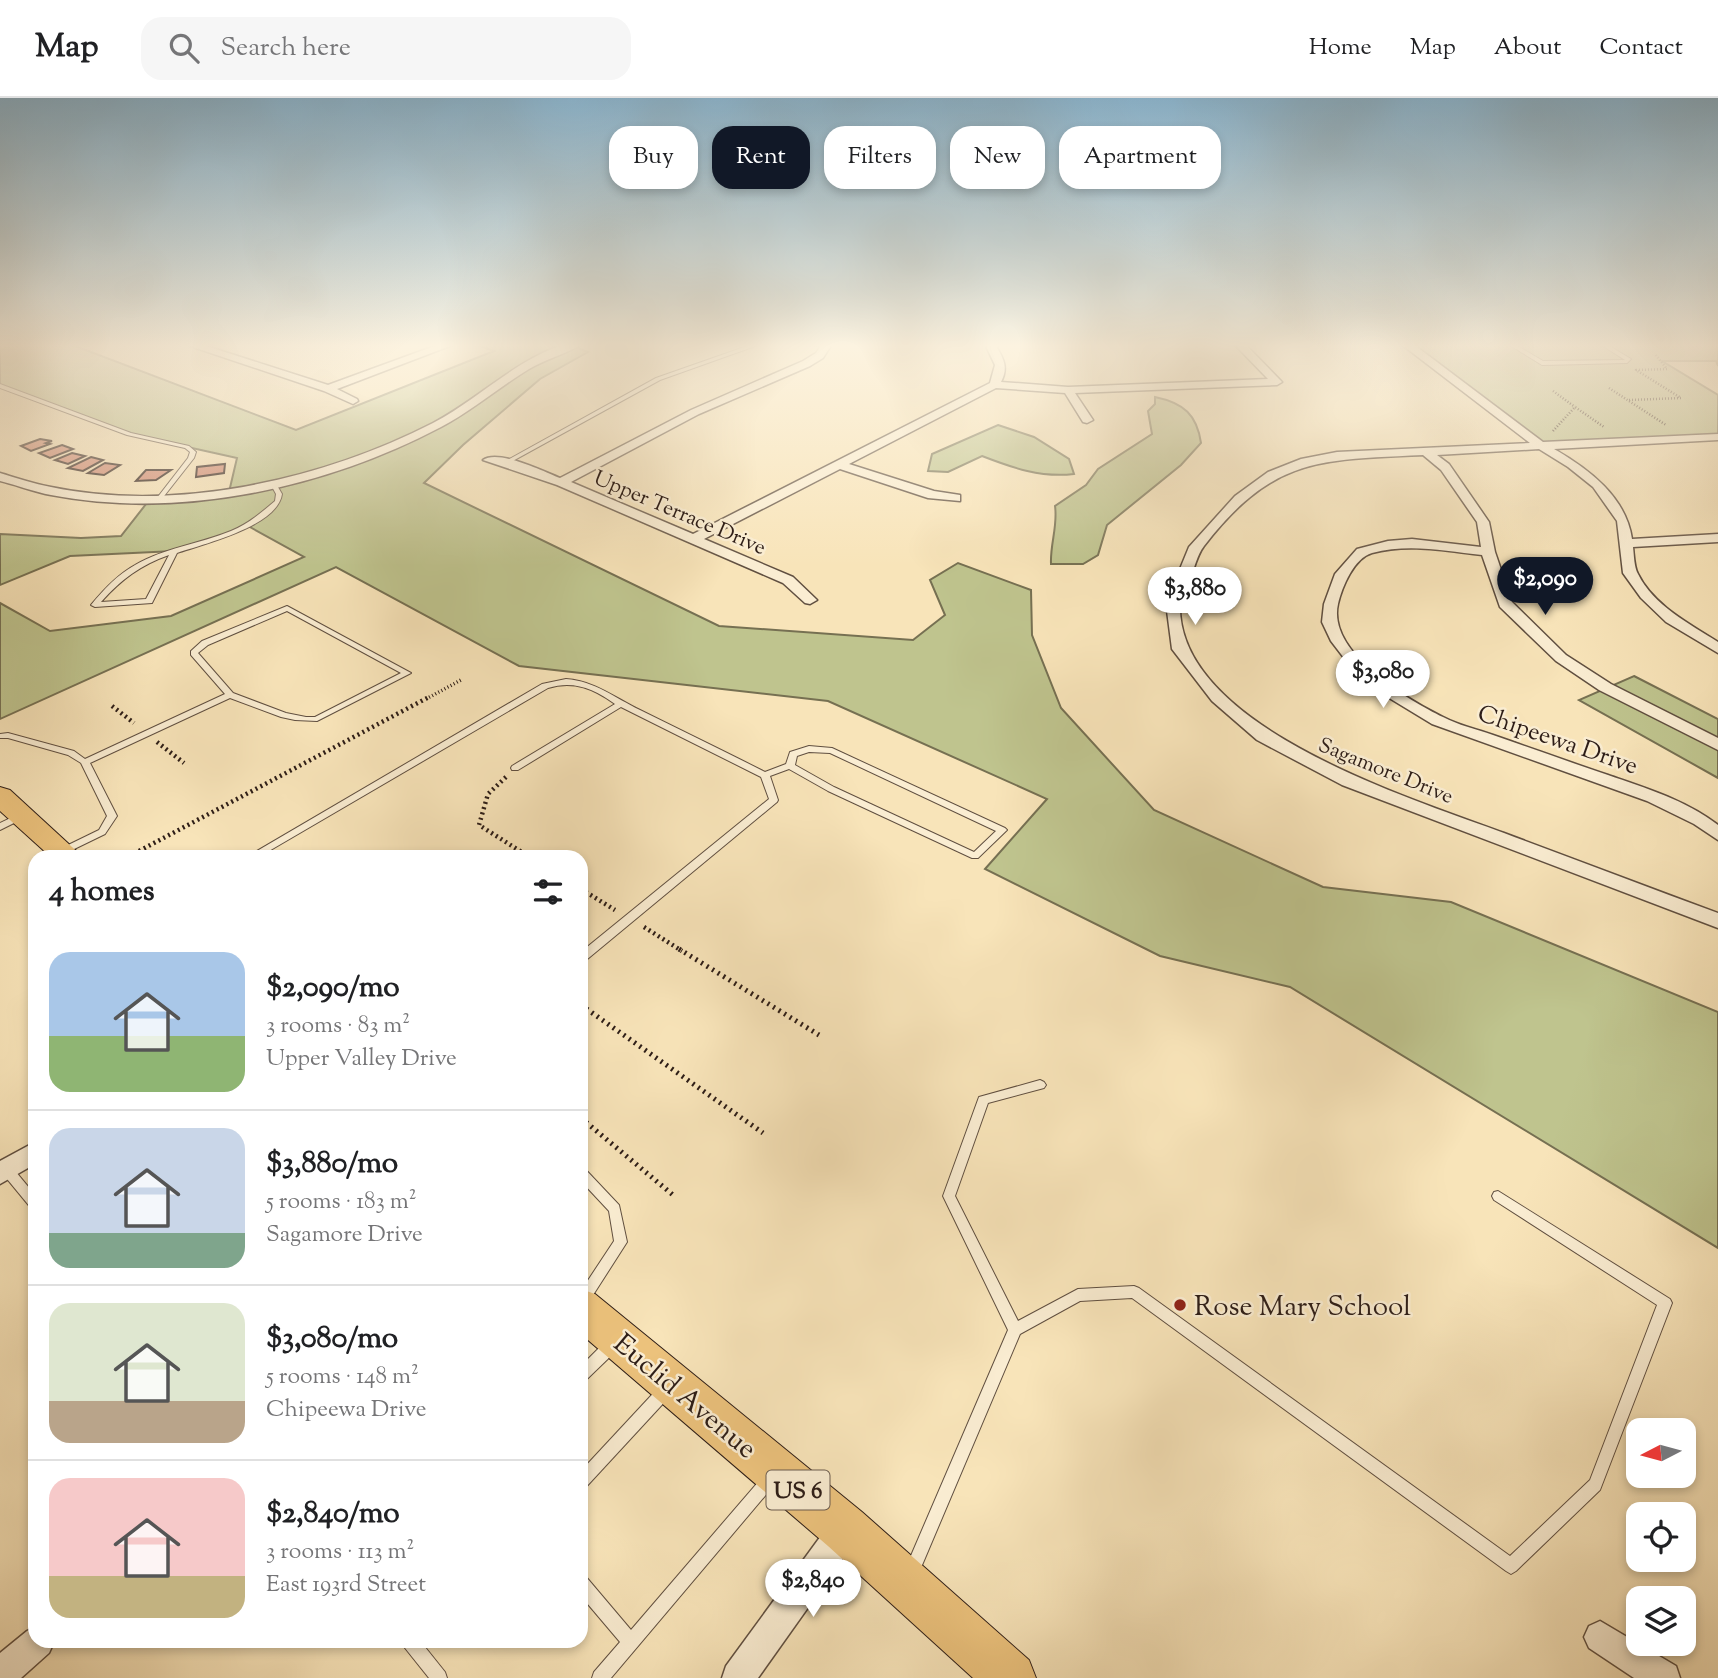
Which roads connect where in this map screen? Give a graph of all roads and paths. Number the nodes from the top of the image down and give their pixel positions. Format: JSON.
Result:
{"nodes":[{"id":1,"x":84,"y":418,"type":"edge"},
{"id":2,"x":448,"y":418,"type":"edge"},
{"id":3,"x":588,"y":418,"type":"edge"},
{"id":4,"x":686,"y":418,"type":"edge"},
{"id":5,"x":931,"y":418,"type":"edge"},
{"id":6,"x":1504,"y":418,"type":"edge"},
{"id":7,"x":1565,"y":418,"type":"edge"},
{"id":8,"x":1590,"y":418,"type":"edge"},
{"id":9,"x":1656,"y":418,"type":"edge"},
{"id":10,"x":1668,"y":426,"type":"dead end"},
{"id":11,"x":1606,"y":429,"type":"dead end"},
{"id":12,"x":1552,"y":431,"type":"dead end"},
{"id":13,"x":1718,"y":437,"type":"edge"},
{"id":14,"x":1541,"y":446,"type":"junction"},
{"id":15,"x":1426,"y":452,"type":"junction"},
{"id":16,"x":489,"y":460,"type":"dead end"},
{"id":17,"x":507,"y":462,"type":"junction"},
{"id":18,"x":840,"y":465,"type":"junction"},
{"id":19,"x":0,"y":477,"type":"edge"},
{"id":20,"x":561,"y":482,"type":"junction"},
{"id":21,"x":273,"y":483,"type":"junction"},
{"id":22,"x":956,"y":498,"type":"dead end"},
{"id":23,"x":159,"y":499,"type":"junction"},
{"id":24,"x":1718,"y":538,"type":"edge"},
{"id":25,"x":694,"y":539,"type":"junction"},
{"id":26,"x":1627,"y":543,"type":"junction"},
{"id":27,"x":175,"y":551,"type":"junction"},
{"id":28,"x":1488,"y":552,"type":"junction"},
{"id":29,"x":810,"y":600,"type":"dead end"},
{"id":30,"x":1718,"y":648,"type":"edge"},
{"id":31,"x":461,"y":680,"type":"dead end"},
{"id":32,"x":230,"y":695,"type":"junction"},
{"id":33,"x":621,"y":704,"type":"junction"},
{"id":34,"x":0,"y":736,"type":"edge"},
{"id":35,"x":1718,"y":745,"type":"edge"},
{"id":36,"x":85,"y":762,"type":"junction"},
{"id":37,"x":790,"y":766,"type":"junction"},
{"id":38,"x":515,"y":768,"type":"joint"},
{"id":39,"x":765,"y":775,"type":"junction"},
{"id":40,"x":0,"y":796,"type":"edge"},
{"id":41,"x":11,"y":821,"type":"edge"},
{"id":42,"x":1718,"y":834,"type":"edge"},
{"id":43,"x":59,"y":850,"type":"edge"},
{"id":44,"x":73,"y":850,"type":"edge"},
{"id":45,"x":141,"y":850,"type":"edge"},
{"id":46,"x":263,"y":850,"type":"edge"},
{"id":47,"x":518,"y":850,"type":"edge"},
{"id":48,"x":588,"y":893,"type":"edge"},
{"id":49,"x":630,"y":919,"type":"junction"},
{"id":50,"x":1718,"y":921,"type":"edge"},
{"id":51,"x":588,"y":952,"type":"edge"},
{"id":52,"x":588,"y":1010,"type":"edge"},
{"id":53,"x":819,"y":1035,"type":"dead end"},
{"id":54,"x":1041,"y":1085,"type":"dead end"},
{"id":55,"x":588,"y":1124,"type":"edge"},
{"id":56,"x":763,"y":1133,"type":"dead end"},
{"id":57,"x":28,"y":1156,"type":"edge"},
{"id":58,"x":3,"y":1172,"type":"edge"},
{"id":59,"x":588,"y":1180,"type":"edge"},
{"id":60,"x":673,"y":1195,"type":"dead end"},
{"id":61,"x":1498,"y":1196,"type":"dead end"},
{"id":62,"x":28,"y":1197,"type":"edge"},
{"id":63,"x":588,"y":1292,"type":"edge"},
{"id":64,"x":588,"y":1314,"type":"edge"},
{"id":65,"x":1015,"y":1330,"type":"junction"},
{"id":66,"x":619,"y":1339,"type":"junction"},
{"id":67,"x":588,"y":1368,"type":"edge"},
{"id":68,"x":672,"y":1384,"type":"junction"},
{"id":69,"x":776,"y":1472,"type":"junction"},
{"id":70,"x":588,"y":1474,"type":"edge"},
{"id":71,"x":845,"y":1529,"type":"junction"},
{"id":72,"x":907,"y":1586,"type":"junction"},
{"id":73,"x":588,"y":1592,"type":"edge"},
{"id":74,"x":1600,"y":1637,"type":"dead end"},
{"id":75,"x":631,"y":1642,"type":"junction"},
{"id":76,"x":31,"y":1648,"type":"edge"},
{"id":77,"x":416,"y":1648,"type":"edge"},
{"id":78,"x":0,"y":1675,"type":"edge"},
{"id":79,"x":439,"y":1678,"type":"edge"},
{"id":80,"x":600,"y":1678,"type":"edge"},
{"id":81,"x":738,"y":1678,"type":"edge"},
{"id":82,"x":1011,"y":1678,"type":"edge"},
{"id":83,"x":1664,"y":1678,"type":"edge"}],
"edges":[{"from":1,"to":23,"type":"lane"},
{"from":2,"to":21,"type":"street"},
{"from":3,"to":17,"type":"lane"},
{"from":4,"to":20,"type":"street"},
{"from":5,"to":18,"type":"street"},
{"from":6,"to":14,"type":"street"},
{"from":7,"to":12,"type":"path"},
{"from":8,"to":11,"type":"path"},
{"from":9,"to":10,"type":"path"},
{"from":13,"to":14,"type":"street","name":"Sagamore Drive"},
{"from":14,"to":15,"type":"street","name":"Sagamore Drive"},
{"from":14,"to":26,"type":"street"},
{"from":15,"to":28,"type":"street"},
{"from":15,"to":50,"type":"street","name":"Sagamore Drive"},
{"from":16,"to":17,"type":"street","name":"Upper Terrace Drive"},
{"from":17,"to":20,"type":"street","name":"Upper Terrace Drive"},
{"from":18,"to":22,"type":"street"},
{"from":18,"to":25,"type":"street"},
{"from":19,"to":23,"type":"street"},
{"from":20,"to":25,"type":"street","name":"Upper Terrace Drive"},
{"from":21,"to":23,"type":"street"},
{"from":21,"to":27,"type":"lane"},
{"from":24,"to":26,"type":"street"},
{"from":25,"to":29,"type":"street","name":"Upper Terrace Drive"},
{"from":26,"to":30,"type":"street"},
{"from":27,"to":27,"type":"lane"},
{"from":28,"to":35,"type":"street"},
{"from":28,"to":42,"type":"street","name":"Chipeewa Drive"},
{"from":31,"to":45,"type":"path"},
{"from":32,"to":32,"type":"lane"},
{"from":32,"to":36,"type":"lane"},
{"from":33,"to":38,"type":"lane"},
{"from":33,"to":39,"type":"lane"},
{"from":33,"to":46,"type":"lane"},
{"from":34,"to":36,"type":"lane"},
{"from":36,"to":44,"type":"lane"},
{"from":37,"to":37,"type":"lane"},
{"from":37,"to":39,"type":"lane"},
{"from":38,"to":47,"type":"path"},
{"from":39,"to":49,"type":"lane"},
{"from":40,"to":41,"type":"main road"},
{"from":41,"to":43,"type":"main road"},
{"from":48,"to":49,"type":"path"},
{"from":49,"to":51,"type":"lane"},
{"from":49,"to":53,"type":"path"},
{"from":52,"to":56,"type":"path"},
{"from":54,"to":65,"type":"lane"},
{"from":55,"to":60,"type":"path"},
{"from":57,"to":58,"type":"street"},
{"from":58,"to":62,"type":"lane"},
{"from":59,"to":63,"type":"lane"},
{"from":61,"to":65,"type":"lane"},
{"from":64,"to":66,"type":"main road","name":"Euclid Avenue","number":"US 6"},
{"from":65,"to":72,"type":"lane"},
{"from":66,"to":67,"type":"lane"},
{"from":66,"to":68,"type":"main road","name":"Euclid Avenue","number":"US 6"},
{"from":68,"to":69,"type":"main road","name":"Euclid Avenue","number":"US 6"},
{"from":68,"to":70,"type":"lane"},
{"from":69,"to":71,"type":"main road","name":"Euclid Avenue","number":"US 6"},
{"from":69,"to":75,"type":"lane"},
{"from":71,"to":72,"type":"main road","name":"Euclid Avenue","number":"US 6"},
{"from":71,"to":81,"type":"street"},
{"from":72,"to":82,"type":"main road","name":"Euclid Avenue","number":"US 6"},
{"from":73,"to":75,"type":"lane"},
{"from":74,"to":83,"type":"street"},
{"from":75,"to":80,"type":"lane"},
{"from":76,"to":78,"type":"street"},
{"from":77,"to":79,"type":"lane"}]}
